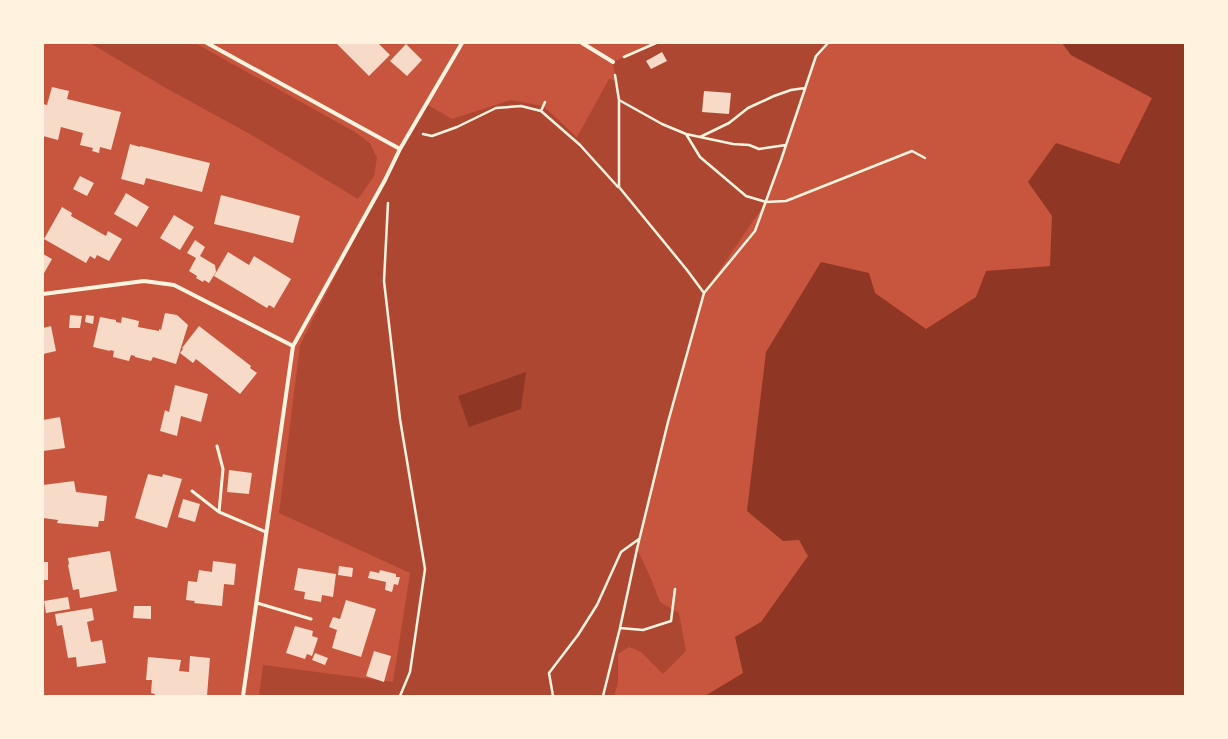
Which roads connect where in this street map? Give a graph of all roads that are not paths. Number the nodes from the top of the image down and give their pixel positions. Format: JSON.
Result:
{"nodes":[{"id":1,"x":207,"y":43,"type":"edge"},
{"id":2,"x":462,"y":43,"type":"edge"},
{"id":3,"x":582,"y":43,"type":"edge"},
{"id":4,"x":612,"y":62,"type":"road end"},
{"id":5,"x":400,"y":149,"type":"junction"},
{"id":6,"x":43,"y":294,"type":"edge"},
{"id":7,"x":293,"y":346,"type":"junction"},
{"id":8,"x":217,"y":446,"type":"dead end"},
{"id":9,"x":192,"y":491,"type":"dead end"},
{"id":10,"x":219,"y":512,"type":"junction"},
{"id":11,"x":266,"y":532,"type":"junction"},
{"id":12,"x":257,"y":603,"type":"junction"},
{"id":13,"x":311,"y":619,"type":"dead end"},
{"id":14,"x":243,"y":696,"type":"edge"}],
"edges":[{"from":1,"to":5,"type":"street"},
{"from":2,"to":5,"type":"street"},
{"from":3,"to":4,"type":"street"},
{"from":5,"to":7,"type":"street"},
{"from":6,"to":7,"type":"street"},
{"from":7,"to":11,"type":"street"},
{"from":8,"to":10,"type":"lane"},
{"from":9,"to":10,"type":"lane"},
{"from":10,"to":11,"type":"lane"},
{"from":11,"to":12,"type":"street"},
{"from":12,"to":13,"type":"lane"},
{"from":12,"to":14,"type":"street"}]}
